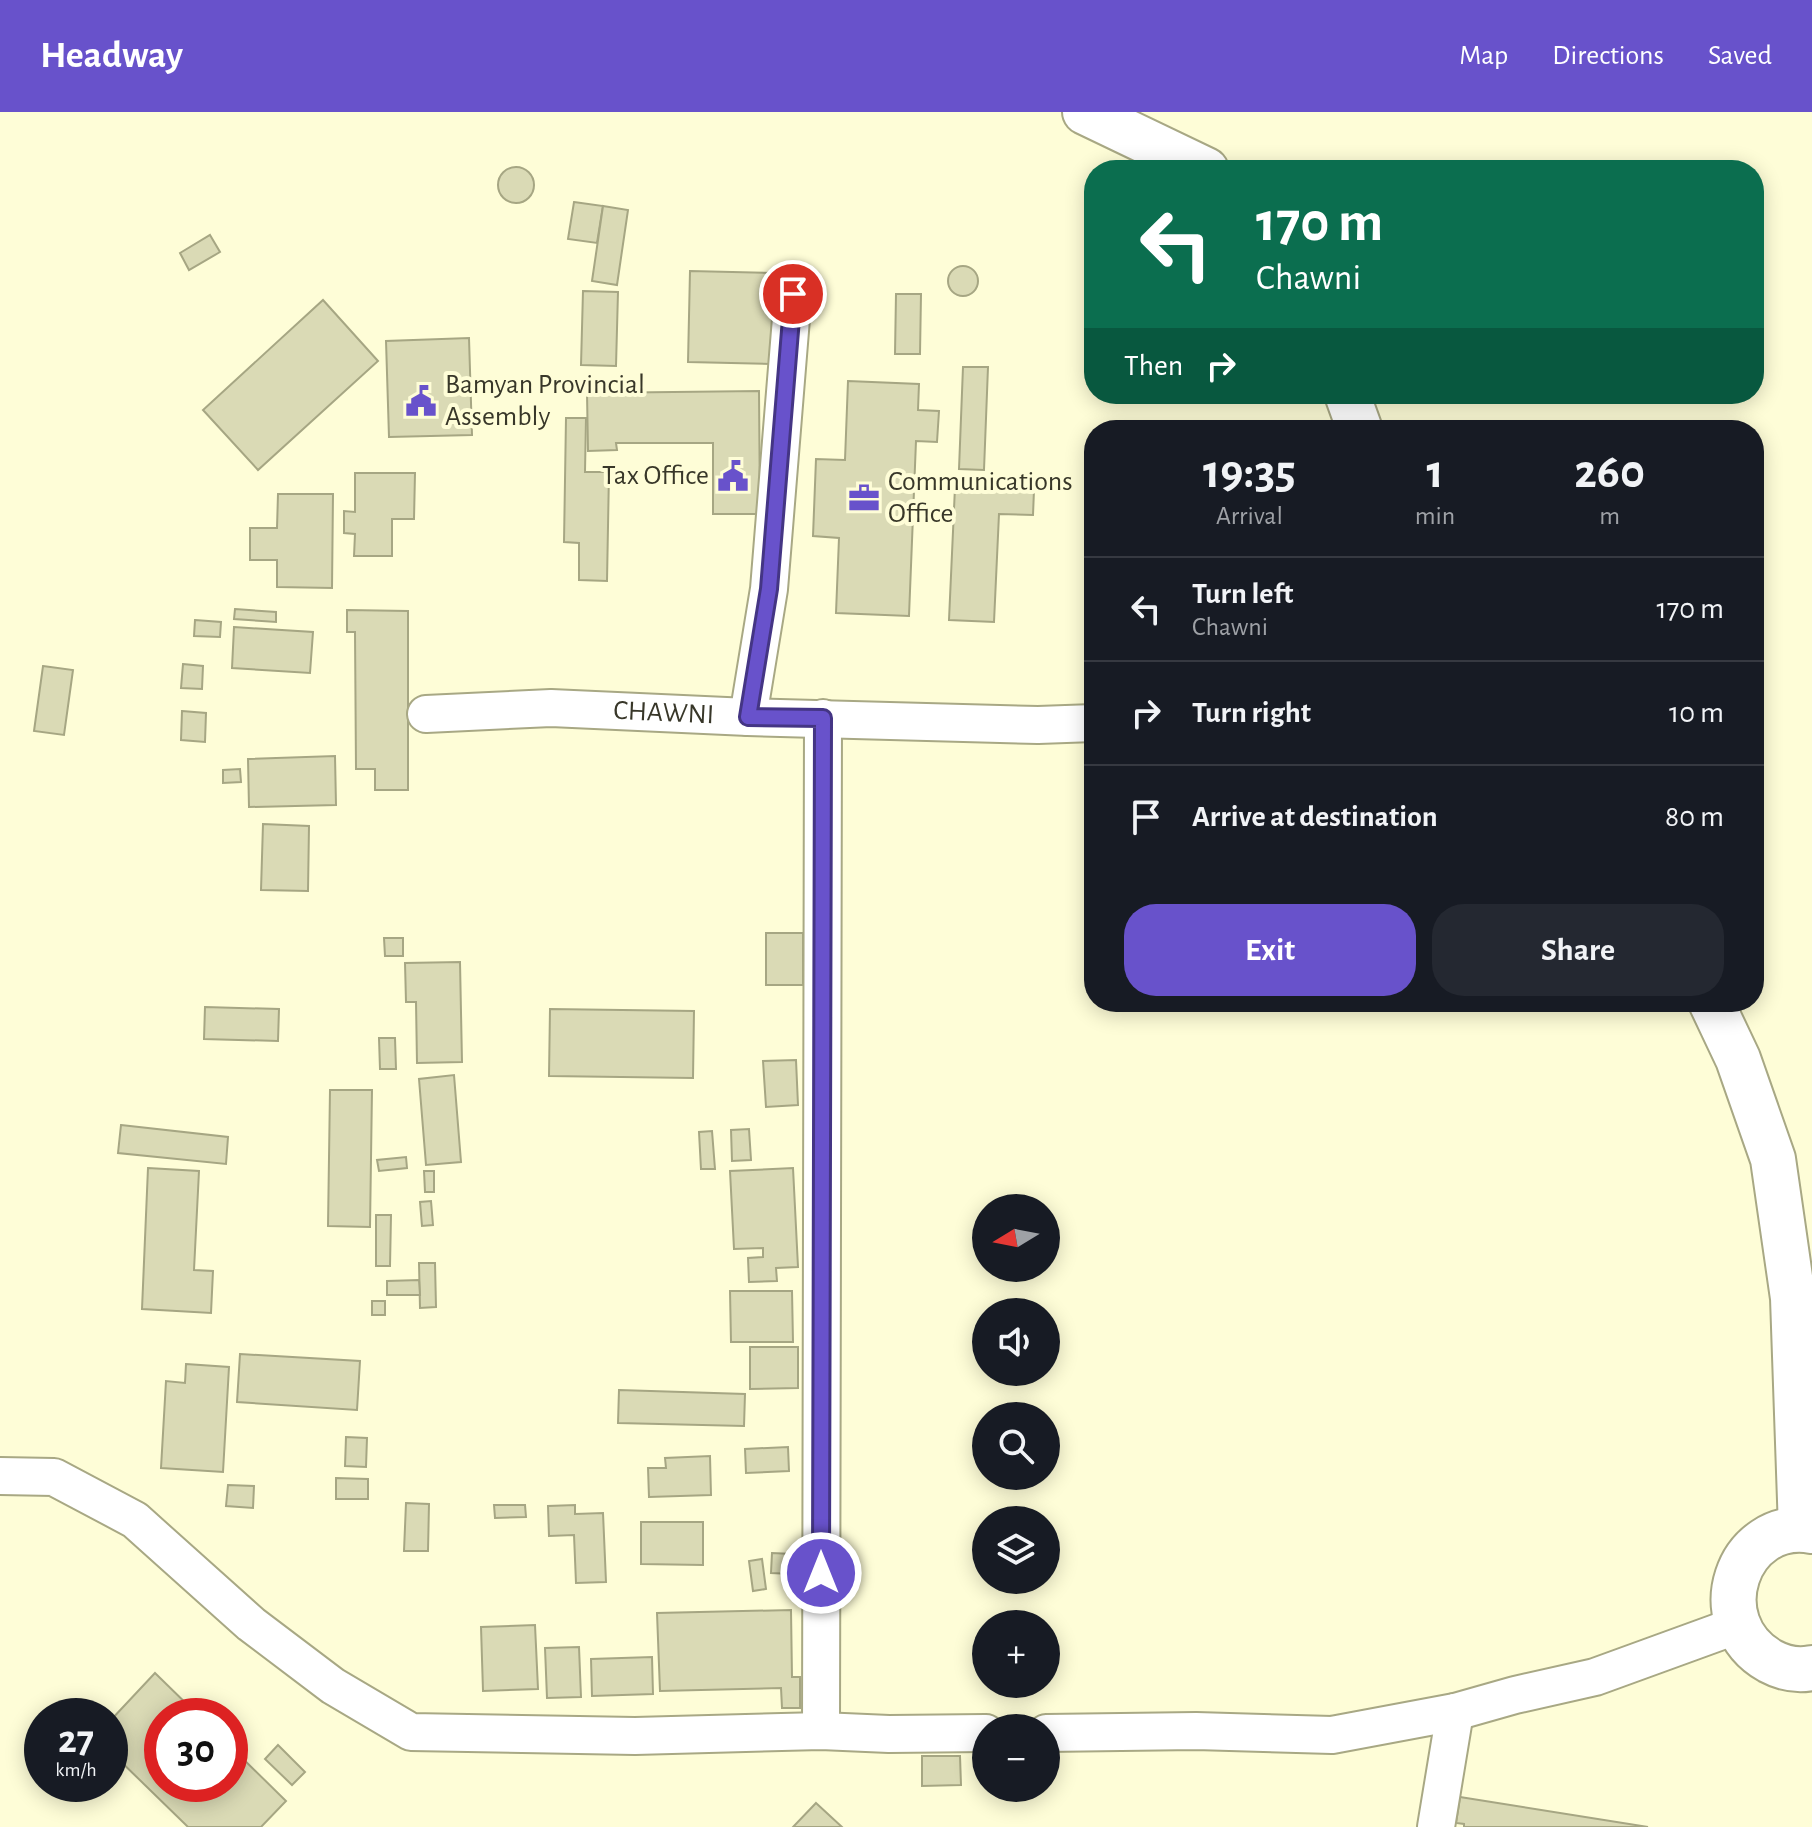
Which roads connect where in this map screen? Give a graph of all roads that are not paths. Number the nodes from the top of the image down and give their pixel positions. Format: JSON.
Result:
{"nodes":[{"id":1,"x":1085,"y":112,"type":"edge"},
{"id":2,"x":1185,"y":160,"type":"edge"},
{"id":3,"x":793,"y":294,"type":"dead end"},
{"id":4,"x":426,"y":714,"type":"dead end"},
{"id":5,"x":748,"y":717,"type":"junction"},
{"id":6,"x":823,"y":718,"type":"junction"},
{"id":7,"x":1084,"y":723,"type":"edge"},
{"id":8,"x":1716,"y":1012,"type":"edge"},
{"id":9,"x":0,"y":1476,"type":"edge"},
{"id":10,"x":1807,"y":1530,"type":"edge"},
{"id":11,"x":1738,"y":1625,"type":"junction"},
{"id":12,"x":1812,"y":1668,"type":"edge"},
{"id":13,"x":1455,"y":1712,"type":"junction"},
{"id":14,"x":821,"y":1731,"type":"junction"},
{"id":15,"x":972,"y":1733,"type":"edge"},
{"id":16,"x":1060,"y":1733,"type":"edge"},
{"id":17,"x":1436,"y":1827,"type":"edge"}],
"edges":[{"from":1,"to":2,"type":"street"},
{"from":3,"to":5,"type":"street"},
{"from":4,"to":5,"type":"street","name":"CHAWNI"},
{"from":5,"to":6,"type":"street","name":"CHAWNI"},
{"from":6,"to":7,"type":"street","name":"CHAWNI"},
{"from":6,"to":14,"type":"street"},
{"from":8,"to":10,"type":"street"},
{"from":9,"to":14,"type":"street"},
{"from":10,"to":11,"type":"street"},
{"from":11,"to":12,"type":"street"},
{"from":11,"to":13,"type":"street"},
{"from":13,"to":16,"type":"street"},
{"from":13,"to":17,"type":"street"},
{"from":14,"to":15,"type":"street"}]}
